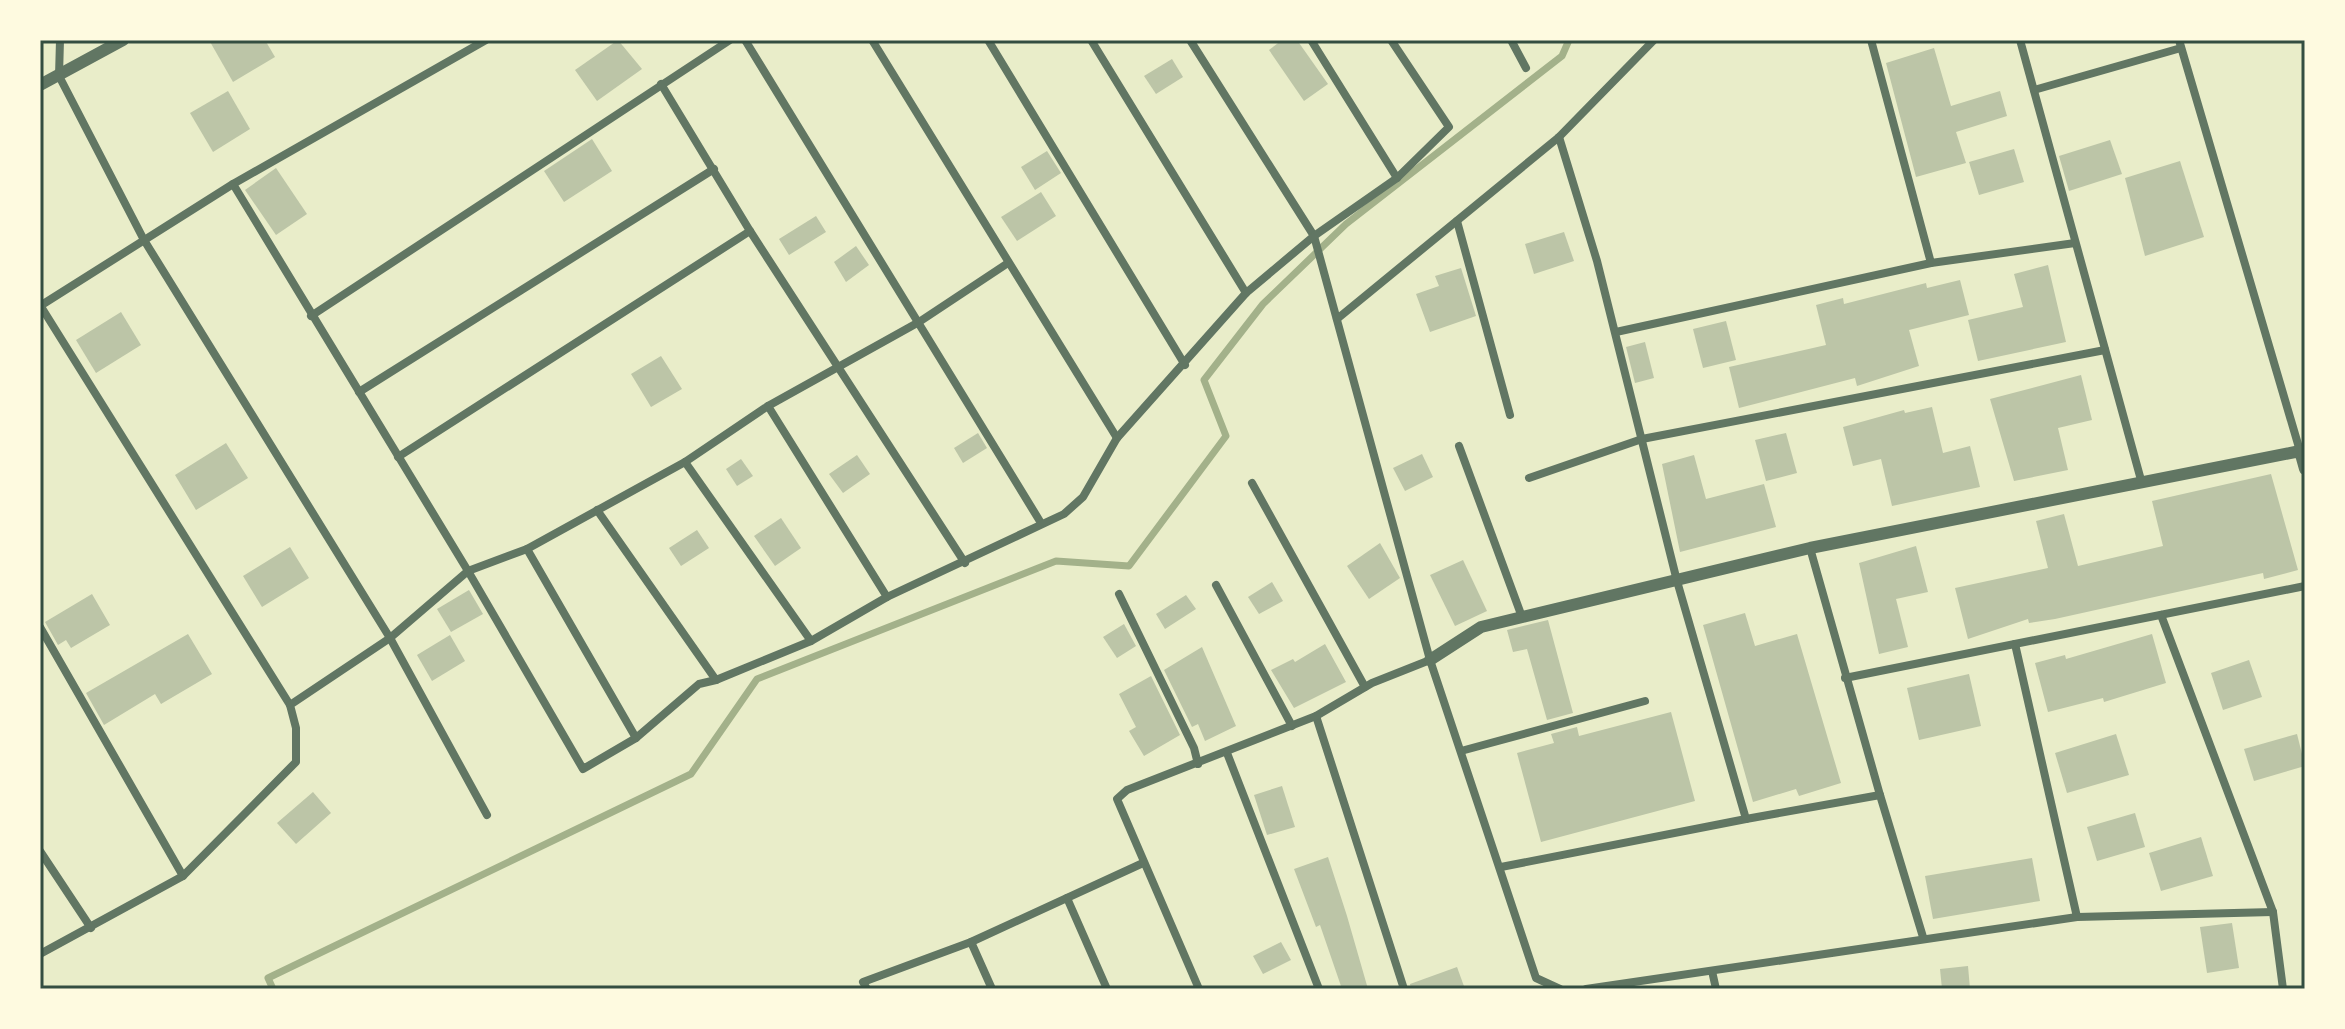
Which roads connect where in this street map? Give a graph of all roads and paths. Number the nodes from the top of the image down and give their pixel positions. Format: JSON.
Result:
{"nodes":[{"id":1,"x":60,"y":40,"type":"edge"},
{"id":2,"x":123,"y":40,"type":"edge"},
{"id":3,"x":486,"y":40,"type":"edge"},
{"id":4,"x":730,"y":40,"type":"edge"},
{"id":5,"x":745,"y":40,"type":"edge"},
{"id":6,"x":872,"y":40,"type":"edge"},
{"id":7,"x":988,"y":40,"type":"edge"},
{"id":8,"x":1091,"y":40,"type":"edge"},
{"id":9,"x":1190,"y":40,"type":"edge"},
{"id":10,"x":1311,"y":40,"type":"edge"},
{"id":11,"x":1391,"y":40,"type":"edge"},
{"id":12,"x":1511,"y":40,"type":"edge"},
{"id":13,"x":1654,"y":40,"type":"edge"},
{"id":14,"x":1871,"y":40,"type":"edge"},
{"id":15,"x":2020,"y":40,"type":"edge"},
{"id":16,"x":2180,"y":44,"type":"edge"},
{"id":17,"x":1526,"y":68,"type":"dead end"},
{"id":18,"x":59,"y":76,"type":"junction"},
{"id":19,"x":661,"y":84,"type":"junction"},
{"id":20,"x":40,"y":85,"type":"edge"},
{"id":21,"x":2034,"y":90,"type":"junction"},
{"id":22,"x":1559,"y":137,"type":"junction"},
{"id":23,"x":714,"y":169,"type":"junction"},
{"id":24,"x":1397,"y":178,"type":"junction"},
{"id":25,"x":233,"y":184,"type":"junction"},
{"id":26,"x":1457,"y":221,"type":"junction"},
{"id":27,"x":750,"y":231,"type":"junction"},
{"id":28,"x":1315,"y":238,"type":"junction"},
{"id":29,"x":144,"y":240,"type":"junction"},
{"id":30,"x":2075,"y":243,"type":"junction"},
{"id":31,"x":1008,"y":263,"type":"junction"},
{"id":32,"x":1931,"y":263,"type":"junction"},
{"id":33,"x":1246,"y":293,"type":"junction"},
{"id":34,"x":40,"y":306,"type":"edge"},
{"id":35,"x":311,"y":316,"type":"junction"},
{"id":36,"x":1337,"y":319,"type":"junction"},
{"id":37,"x":919,"y":322,"type":"junction"},
{"id":38,"x":1616,"y":332,"type":"junction"},
{"id":39,"x":2105,"y":350,"type":"junction"},
{"id":40,"x":1185,"y":365,"type":"junction"},
{"id":41,"x":838,"y":367,"type":"junction"},
{"id":42,"x":359,"y":392,"type":"junction"},
{"id":43,"x":768,"y":406,"type":"junction"},
{"id":44,"x":1510,"y":415,"type":"dead end"},
{"id":45,"x":1117,"y":438,"type":"junction"},
{"id":46,"x":1642,"y":439,"type":"junction"},
{"id":47,"x":1459,"y":446,"type":"dead end"},
{"id":48,"x":2300,"y":451,"type":"junction"},
{"id":49,"x":398,"y":457,"type":"junction"},
{"id":50,"x":685,"y":462,"type":"junction"},
{"id":51,"x":2305,"y":469,"type":"edge"},
{"id":52,"x":1529,"y":478,"type":"dead end"},
{"id":53,"x":2141,"y":480,"type":"junction"},
{"id":54,"x":1252,"y":483,"type":"dead end"},
{"id":55,"x":597,"y":510,"type":"junction"},
{"id":56,"x":1041,"y":523,"type":"junction"},
{"id":57,"x":1810,"y":548,"type":"junction"},
{"id":58,"x":527,"y":549,"type":"junction"},
{"id":59,"x":965,"y":563,"type":"junction"},
{"id":60,"x":468,"y":571,"type":"junction"},
{"id":61,"x":1677,"y":581,"type":"junction"},
{"id":62,"x":1216,"y":585,"type":"dead end"},
{"id":63,"x":2305,"y":586,"type":"edge"},
{"id":64,"x":1119,"y":594,"type":"dead end"},
{"id":65,"x":887,"y":597,"type":"junction"},
{"id":66,"x":2161,"y":615,"type":"junction"},
{"id":67,"x":1522,"y":617,"type":"junction"},
{"id":68,"x":40,"y":627,"type":"edge"},
{"id":69,"x":390,"y":638,"type":"junction"},
{"id":70,"x":811,"y":641,"type":"junction"},
{"id":71,"x":2015,"y":644,"type":"junction"},
{"id":72,"x":1430,"y":660,"type":"junction"},
{"id":73,"x":1845,"y":678,"type":"junction"},
{"id":74,"x":716,"y":680,"type":"junction"},
{"id":75,"x":1365,"y":687,"type":"junction"},
{"id":76,"x":1645,"y":701,"type":"dead end"},
{"id":77,"x":290,"y":705,"type":"junction"},
{"id":78,"x":1316,"y":716,"type":"junction"},
{"id":79,"x":1292,"y":726,"type":"junction"},
{"id":80,"x":636,"y":738,"type":"junction"},
{"id":81,"x":1461,"y":751,"type":"junction"},
{"id":82,"x":1227,"y":753,"type":"junction"},
{"id":83,"x":1198,"y":764,"type":"junction"},
{"id":84,"x":1880,"y":795,"type":"junction"},
{"id":85,"x":487,"y":815,"type":"dead end"},
{"id":86,"x":1746,"y":819,"type":"junction"},
{"id":87,"x":40,"y":851,"type":"edge"},
{"id":88,"x":1143,"y":863,"type":"junction"},
{"id":89,"x":1501,"y":867,"type":"junction"},
{"id":90,"x":183,"y":876,"type":"junction"},
{"id":91,"x":1067,"y":898,"type":"junction"},
{"id":92,"x":2273,"y":912,"type":"junction"},
{"id":93,"x":2077,"y":917,"type":"junction"},
{"id":94,"x":91,"y":928,"type":"junction"},
{"id":95,"x":1923,"y":937,"type":"junction"},
{"id":96,"x":971,"y":942,"type":"junction"},
{"id":97,"x":40,"y":954,"type":"edge"},
{"id":98,"x":1712,"y":971,"type":"junction"},
{"id":99,"x":1536,"y":978,"type":"junction"},
{"id":100,"x":867,"y":989,"type":"edge"},
{"id":101,"x":992,"y":989,"type":"edge"},
{"id":102,"x":1107,"y":989,"type":"edge"},
{"id":103,"x":1199,"y":989,"type":"edge"},
{"id":104,"x":1319,"y":989,"type":"edge"},
{"id":105,"x":1404,"y":989,"type":"edge"},
{"id":106,"x":1538,"y":989,"type":"edge"},
{"id":107,"x":1560,"y":989,"type":"edge"},
{"id":108,"x":1586,"y":989,"type":"edge"},
{"id":109,"x":1716,"y":989,"type":"edge"},
{"id":110,"x":2283,"y":989,"type":"edge"}],
"edges":[{"from":1,"to":18,"type":"street"},
{"from":2,"to":18,"type":"street"},
{"from":3,"to":25,"type":"street"},
{"from":4,"to":19,"type":"street"},
{"from":5,"to":37,"type":"street"},
{"from":6,"to":31,"type":"street"},
{"from":7,"to":40,"type":"street"},
{"from":8,"to":33,"type":"street"},
{"from":9,"to":28,"type":"street"},
{"from":10,"to":24,"type":"street"},
{"from":11,"to":24,"type":"street"},
{"from":12,"to":17,"type":"street"},
{"from":13,"to":22,"type":"street"},
{"from":14,"to":32,"type":"street"},
{"from":15,"to":21,"type":"street"},
{"from":16,"to":21,"type":"street"},
{"from":16,"to":48,"type":"street"},
{"from":18,"to":20,"type":"street"},
{"from":18,"to":29,"type":"street"},
{"from":19,"to":23,"type":"street"},
{"from":19,"to":35,"type":"street"},
{"from":21,"to":30,"type":"street"},
{"from":22,"to":26,"type":"street"},
{"from":22,"to":38,"type":"street"},
{"from":23,"to":27,"type":"street"},
{"from":23,"to":42,"type":"street"},
{"from":24,"to":28,"type":"street"},
{"from":25,"to":29,"type":"street"},
{"from":25,"to":35,"type":"street"},
{"from":26,"to":36,"type":"street"},
{"from":26,"to":44,"type":"street"},
{"from":27,"to":41,"type":"street"},
{"from":27,"to":49,"type":"street"},
{"from":28,"to":33,"type":"street"},
{"from":28,"to":36,"type":"street"},
{"from":29,"to":34,"type":"street"},
{"from":29,"to":69,"type":"street"},
{"from":30,"to":32,"type":"street"},
{"from":30,"to":39,"type":"street"},
{"from":31,"to":37,"type":"street"},
{"from":31,"to":45,"type":"street"},
{"from":32,"to":38,"type":"street"},
{"from":33,"to":40,"type":"street"},
{"from":34,"to":77,"type":"street"},
{"from":35,"to":42,"type":"street"},
{"from":36,"to":72,"type":"street"},
{"from":37,"to":41,"type":"street"},
{"from":37,"to":56,"type":"street"},
{"from":38,"to":46,"type":"street"},
{"from":39,"to":46,"type":"street"},
{"from":39,"to":53,"type":"street"},
{"from":40,"to":45,"type":"street"},
{"from":41,"to":43,"type":"street"},
{"from":41,"to":59,"type":"street"},
{"from":42,"to":49,"type":"street"},
{"from":43,"to":50,"type":"street"},
{"from":43,"to":65,"type":"street"},
{"from":45,"to":56,"type":"street"},
{"from":46,"to":52,"type":"street"},
{"from":46,"to":61,"type":"street"},
{"from":47,"to":67,"type":"street"},
{"from":48,"to":51,"type":"street"},
{"from":48,"to":53,"type":"street"},
{"from":49,"to":60,"type":"street"},
{"from":50,"to":55,"type":"street"},
{"from":50,"to":70,"type":"street"},
{"from":53,"to":57,"type":"street"},
{"from":54,"to":75,"type":"street"},
{"from":55,"to":58,"type":"street"},
{"from":55,"to":74,"type":"street"},
{"from":56,"to":59,"type":"street"},
{"from":57,"to":61,"type":"street"},
{"from":57,"to":73,"type":"street"},
{"from":58,"to":60,"type":"street"},
{"from":58,"to":80,"type":"street"},
{"from":59,"to":65,"type":"street"},
{"from":60,"to":69,"type":"street"},
{"from":60,"to":80,"type":"street"},
{"from":61,"to":67,"type":"street"},
{"from":61,"to":86,"type":"street"},
{"from":62,"to":79,"type":"street"},
{"from":63,"to":66,"type":"street"},
{"from":64,"to":83,"type":"street"},
{"from":65,"to":70,"type":"street"},
{"from":66,"to":71,"type":"street"},
{"from":66,"to":92,"type":"street"},
{"from":67,"to":72,"type":"street"},
{"from":68,"to":90,"type":"street"},
{"from":69,"to":77,"type":"street"},
{"from":69,"to":85,"type":"street"},
{"from":70,"to":74,"type":"street"},
{"from":71,"to":73,"type":"street"},
{"from":71,"to":93,"type":"street"},
{"from":72,"to":75,"type":"street"},
{"from":72,"to":81,"type":"street"},
{"from":73,"to":84,"type":"street"},
{"from":74,"to":80,"type":"street"},
{"from":75,"to":78,"type":"street"},
{"from":76,"to":81,"type":"street"},
{"from":77,"to":90,"type":"street"},
{"from":78,"to":79,"type":"street"},
{"from":78,"to":105,"type":"street"},
{"from":79,"to":82,"type":"street"},
{"from":81,"to":89,"type":"street"},
{"from":82,"to":83,"type":"street"},
{"from":82,"to":104,"type":"street"},
{"from":83,"to":88,"type":"street"},
{"from":84,"to":86,"type":"street"},
{"from":84,"to":95,"type":"street"},
{"from":86,"to":89,"type":"street"},
{"from":87,"to":94,"type":"street"},
{"from":88,"to":91,"type":"street"},
{"from":88,"to":103,"type":"street"},
{"from":89,"to":99,"type":"street"},
{"from":90,"to":94,"type":"street"},
{"from":91,"to":96,"type":"street"},
{"from":91,"to":102,"type":"street"},
{"from":92,"to":93,"type":"street"},
{"from":92,"to":110,"type":"street"},
{"from":93,"to":95,"type":"street"},
{"from":94,"to":97,"type":"street"},
{"from":95,"to":98,"type":"street"},
{"from":96,"to":100,"type":"street"},
{"from":96,"to":101,"type":"street"},
{"from":98,"to":108,"type":"street"},
{"from":98,"to":109,"type":"street"},
{"from":99,"to":106,"type":"street"},
{"from":99,"to":107,"type":"street"}]}
